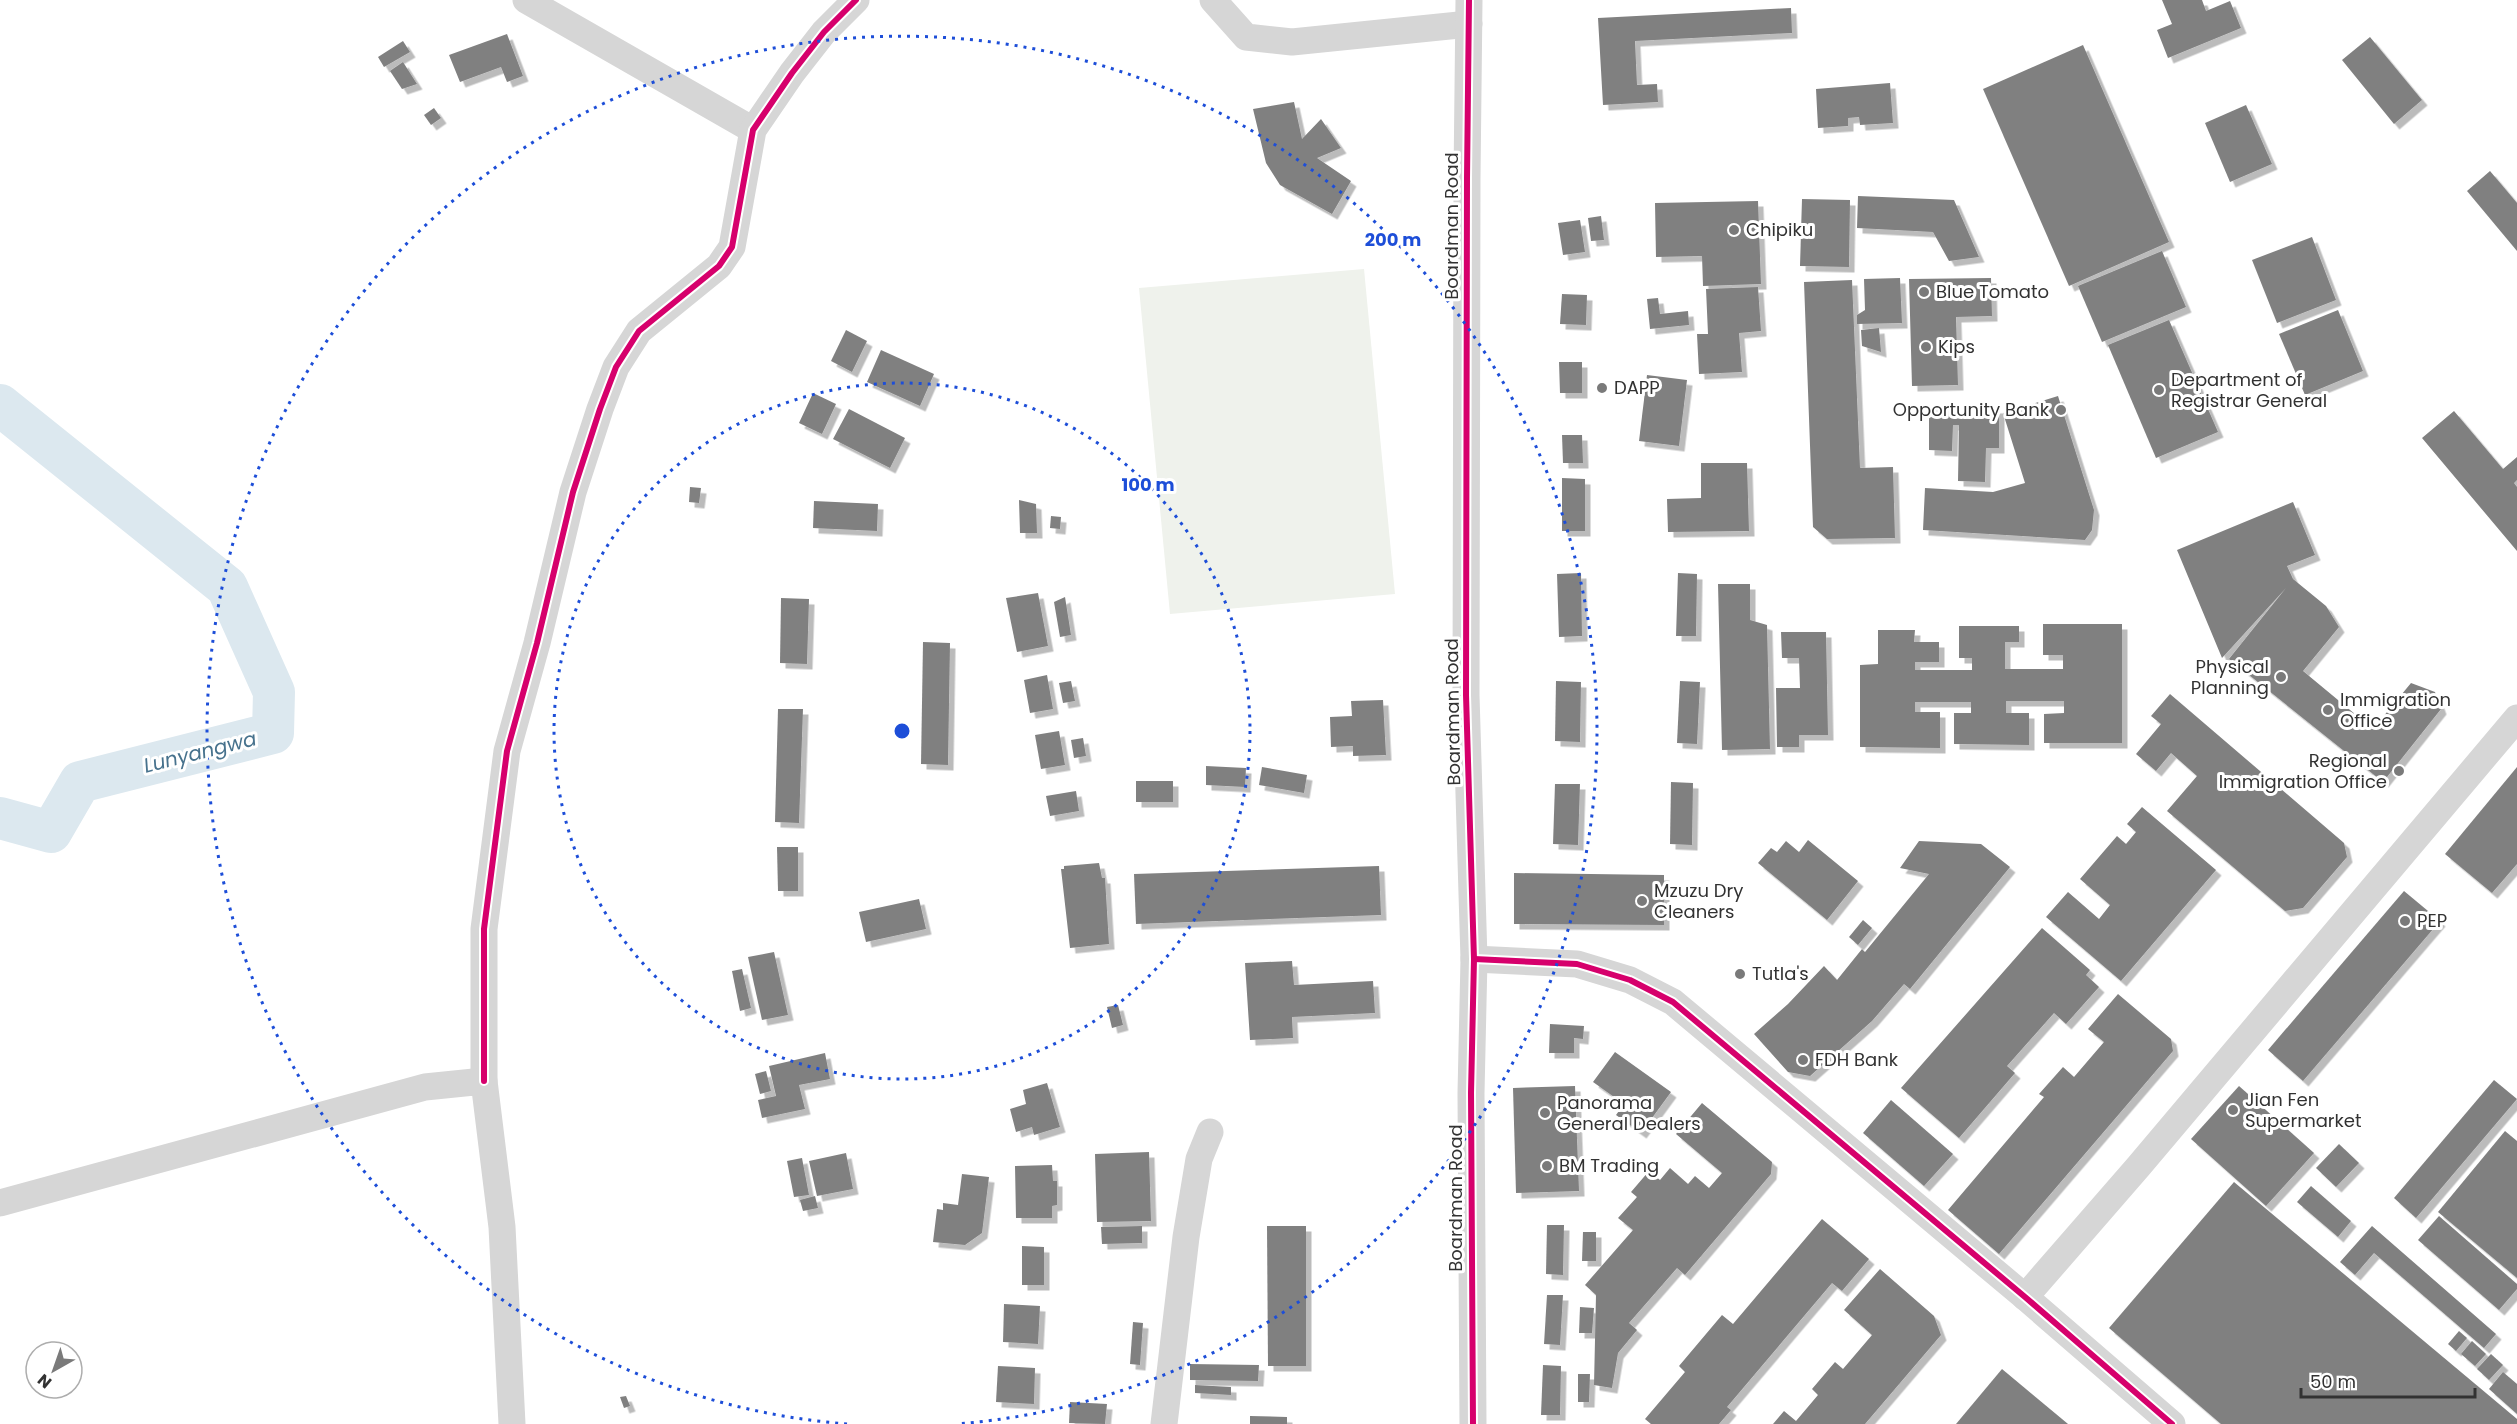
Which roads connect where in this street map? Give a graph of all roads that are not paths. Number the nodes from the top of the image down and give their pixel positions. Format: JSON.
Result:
{"nodes":[{"id":1,"x":526,"y":0,"type":"edge"},
{"id":2,"x":856,"y":0,"type":"edge"},
{"id":3,"x":1213,"y":0,"type":"edge"},
{"id":4,"x":1469,"y":12,"type":"edge"},
{"id":5,"x":753,"y":130,"type":"junction"},
{"id":6,"x":2517,"y":718,"type":"edge"},
{"id":7,"x":1474,"y":958,"type":"junction"},
{"id":8,"x":484,"y":1081,"type":"junction"},
{"id":9,"x":1210,"y":1132,"type":"dead end"},
{"id":10,"x":0,"y":1203,"type":"edge"},
{"id":11,"x":2025,"y":1297,"type":"junction"},
{"id":12,"x":512,"y":1424,"type":"edge"},
{"id":13,"x":1164,"y":1424,"type":"edge"},
{"id":14,"x":1473,"y":1424,"type":"edge"},
{"id":15,"x":2172,"y":1424,"type":"edge"}],
"edges":[{"from":1,"to":5,"type":"street"},
{"from":2,"to":5,"type":"street"},
{"from":3,"to":4,"type":"street"},
{"from":4,"to":7,"type":"street","name":"Boardman Road"},
{"from":5,"to":8,"type":"street"},
{"from":6,"to":11,"type":"street"},
{"from":7,"to":11,"type":"street"},
{"from":7,"to":14,"type":"street","name":"Boardman Road"},
{"from":8,"to":10,"type":"street"},
{"from":8,"to":12,"type":"street"},
{"from":9,"to":13,"type":"street"},
{"from":11,"to":15,"type":"street"}]}
